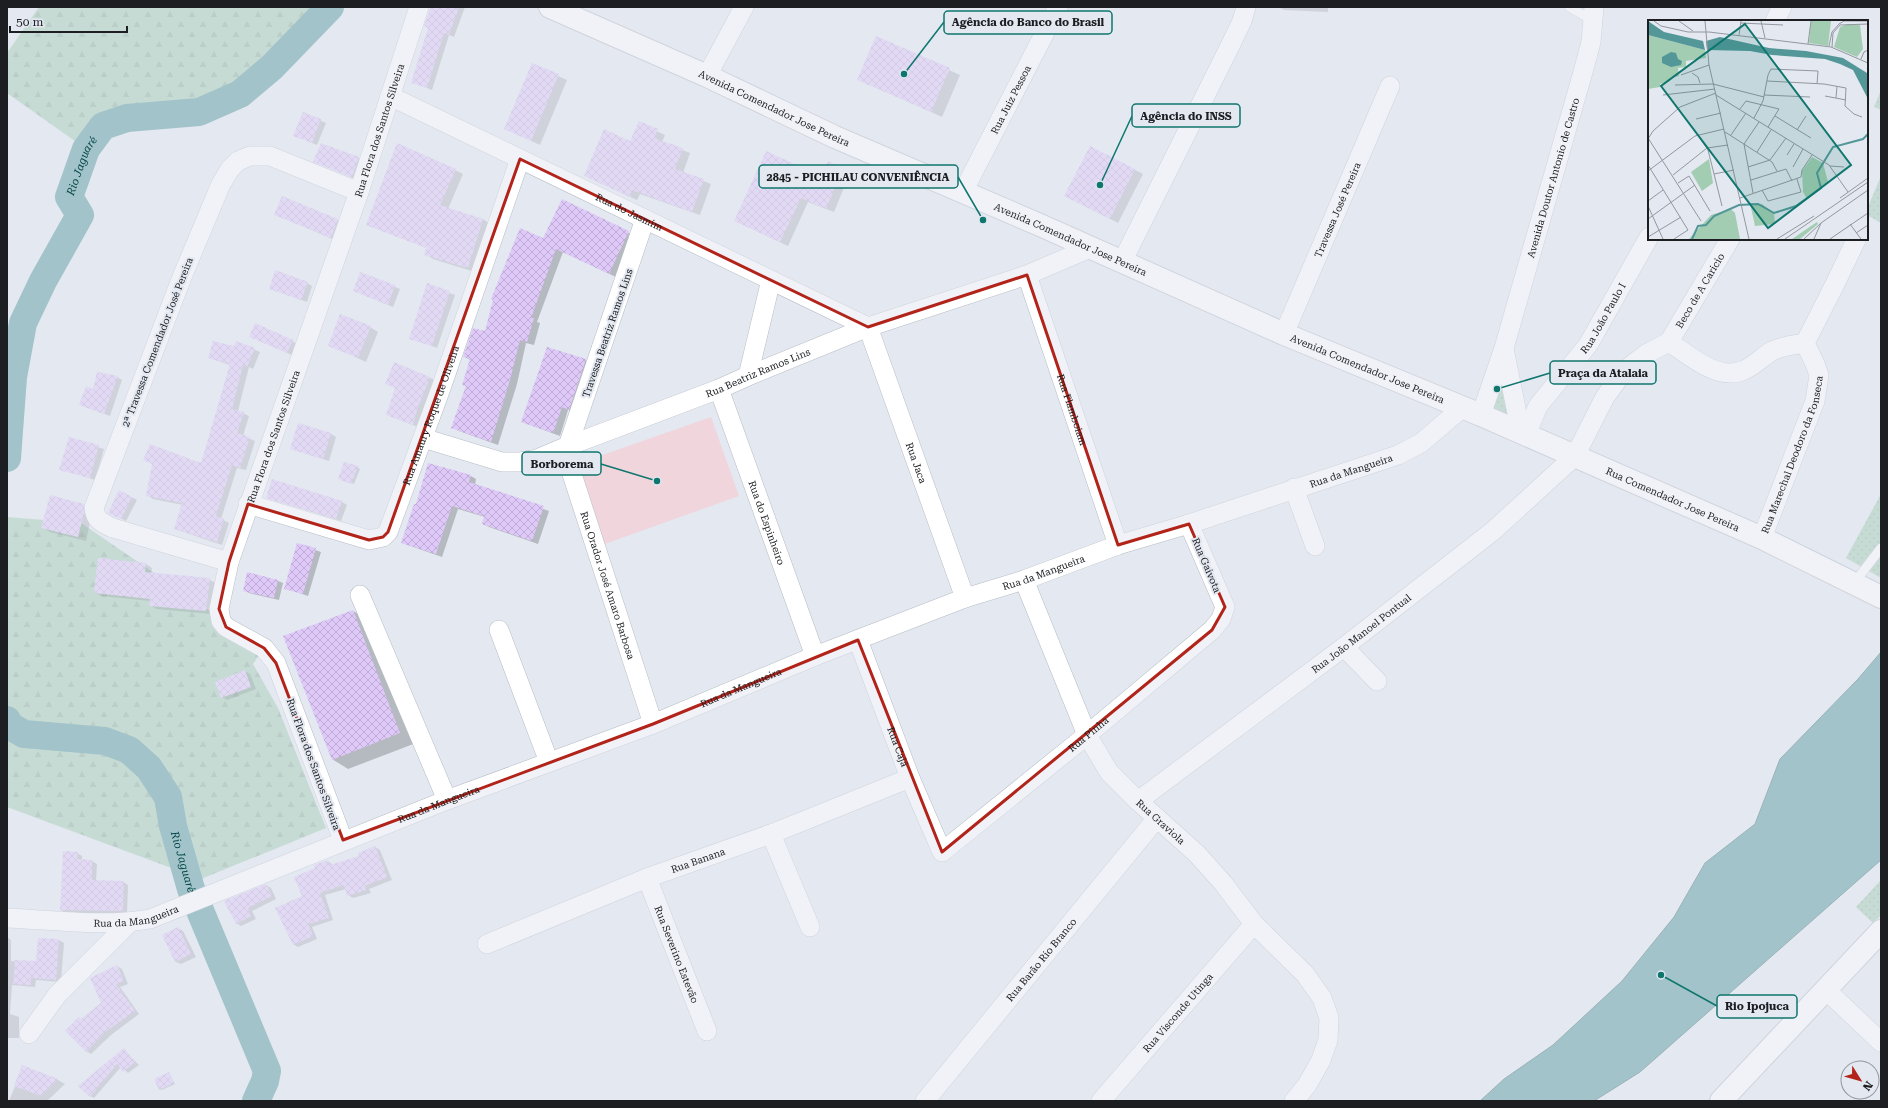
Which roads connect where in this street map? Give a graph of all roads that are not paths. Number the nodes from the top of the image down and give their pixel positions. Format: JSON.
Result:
{"nodes":[{"id":1,"x":419,"y":7,"type":"edge"},
{"id":2,"x":550,"y":7,"type":"edge"},
{"id":3,"x":744,"y":7,"type":"edge"},
{"id":4,"x":1058,"y":7,"type":"edge"},
{"id":5,"x":1246,"y":7,"type":"edge"},
{"id":6,"x":1569,"y":7,"type":"edge"},
{"id":7,"x":1782,"y":7,"type":"edge"},
{"id":8,"x":1594,"y":14,"type":"edge"},
{"id":9,"x":1776,"y":20,"type":"edge"},
{"id":10,"x":707,"y":76,"type":"junction"},
{"id":11,"x":1390,"y":86,"type":"dead end"},
{"id":12,"x":390,"y":96,"type":"junction"},
{"id":13,"x":520,"y":159,"type":"junction"},
{"id":14,"x":359,"y":192,"type":"junction"},
{"id":15,"x":962,"y":192,"type":"junction"},
{"id":16,"x":645,"y":219,"type":"junction"},
{"id":17,"x":1648,"y":239,"type":"edge"},
{"id":18,"x":1729,"y":240,"type":"edge"},
{"id":19,"x":1856,"y":240,"type":"dead end"},
{"id":20,"x":1090,"y":248,"type":"junction"},
{"id":21,"x":1122,"y":262,"type":"junction"},
{"id":22,"x":1027,"y":276,"type":"junction"},
{"id":23,"x":771,"y":280,"type":"junction"},
{"id":24,"x":868,"y":328,"type":"junction"},
{"id":25,"x":1284,"y":334,"type":"junction"},
{"id":26,"x":1669,"y":342,"type":"junction"},
{"id":27,"x":1805,"y":343,"type":"junction"},
{"id":28,"x":1504,"y":348,"type":"junction"},
{"id":29,"x":748,"y":376,"type":"junction"},
{"id":30,"x":719,"y":389,"type":"junction"},
{"id":31,"x":1472,"y":412,"type":"junction"},
{"id":32,"x":1523,"y":434,"type":"junction"},
{"id":33,"x":423,"y":438,"type":"junction"},
{"id":34,"x":568,"y":446,"type":"junction"},
{"id":35,"x":1575,"y":456,"type":"junction"},
{"id":36,"x":1294,"y":488,"type":"junction"},
{"id":37,"x":248,"y":504,"type":"junction"},
{"id":38,"x":1190,"y":524,"type":"junction"},
{"id":39,"x":1762,"y":538,"type":"junction"},
{"id":40,"x":1118,"y":545,"type":"junction"},
{"id":41,"x":1315,"y":546,"type":"dead end"},
{"id":42,"x":1881,"y":548,"type":"edge"},
{"id":43,"x":229,"y":562,"type":"junction"},
{"id":44,"x":1024,"y":580,"type":"junction"},
{"id":45,"x":1854,"y":584,"type":"junction"},
{"id":46,"x":360,"y":595,"type":"dead end"},
{"id":47,"x":1881,"y":597,"type":"edge"},
{"id":48,"x":965,"y":598,"type":"junction"},
{"id":49,"x":1225,"y":607,"type":"joint"},
{"id":50,"x":499,"y":630,"type":"dead end"},
{"id":51,"x":858,"y":640,"type":"junction"},
{"id":52,"x":1344,"y":647,"type":"junction"},
{"id":53,"x":815,"y":656,"type":"junction"},
{"id":54,"x":1376,"y":681,"type":"dead end"},
{"id":55,"x":653,"y":724,"type":"junction"},
{"id":56,"x":1087,"y":736,"type":"junction"},
{"id":57,"x":549,"y":762,"type":"junction"},
{"id":58,"x":910,"y":778,"type":"junction"},
{"id":59,"x":447,"y":800,"type":"junction"},
{"id":60,"x":1138,"y":801,"type":"junction"},
{"id":61,"x":1157,"y":818,"type":"junction"},
{"id":62,"x":771,"y":834,"type":"junction"},
{"id":63,"x":343,"y":840,"type":"junction"},
{"id":64,"x":942,"y":852,"type":"joint"},
{"id":65,"x":647,"y":878,"type":"junction"},
{"id":66,"x":7,"y":918,"type":"edge"},
{"id":67,"x":129,"y":923,"type":"junction"},
{"id":68,"x":1254,"y":924,"type":"junction"},
{"id":69,"x":810,"y":927,"type":"dead end"},
{"id":70,"x":1881,"y":931,"type":"edge"},
{"id":71,"x":487,"y":944,"type":"dead end"},
{"id":72,"x":1826,"y":990,"type":"junction"},
{"id":73,"x":707,"y":1031,"type":"dead end"},
{"id":74,"x":29,"y":1034,"type":"dead end"},
{"id":75,"x":1881,"y":1042,"type":"edge"},
{"id":76,"x":925,"y":1101,"type":"edge"},
{"id":77,"x":1101,"y":1101,"type":"edge"},
{"id":78,"x":1294,"y":1101,"type":"edge"},
{"id":79,"x":1721,"y":1101,"type":"edge"}],
"edges":[{"from":1,"to":12,"type":"street","name":"Rua Flora dos Santos Silveira"},
{"from":2,"to":10,"type":"street","name":"Avenida Comendador Jose Pereira"},
{"from":3,"to":10,"type":"street"},
{"from":4,"to":15,"type":"street","name":"Rua Juiz Pessoa"},
{"from":5,"to":21,"type":"street"},
{"from":6,"to":8,"type":"lane"},
{"from":7,"to":9,"type":"street"},
{"from":8,"to":28,"type":"street","name":"Avenida Doutor Antonio de Castro"},
{"from":10,"to":15,"type":"street","name":"Avenida Comendador Jose Pereira"},
{"from":11,"to":25,"type":"street","name":"Travessa José Pereira"},
{"from":12,"to":13,"type":"street","name":"Rua do Jasmim"},
{"from":12,"to":14,"type":"street","name":"Rua Flora dos Santos Silveira"},
{"from":13,"to":16,"type":"street","name":"Rua do Jasmim"},
{"from":13,"to":33,"type":"street","name":"Rua Amaury Roque de Oliveira"},
{"from":14,"to":37,"type":"street","name":"Rua Flora dos Santos Silveira"},
{"from":14,"to":43,"type":"street","name":"2ª Travessa Comendador José Pereira"},
{"from":15,"to":20,"type":"street","name":"Avenida Comendador Jose Pereira"},
{"from":16,"to":23,"type":"street","name":"Rua do Jasmim"},
{"from":16,"to":34,"type":"street","name":"Travessa Beatriz Ramos Lins"},
{"from":17,"to":32,"type":"street","name":"Rua João Paulo I"},
{"from":18,"to":26,"type":"street","name":"Beco de A Caricio"},
{"from":19,"to":27,"type":"street"},
{"from":20,"to":21,"type":"street","name":"Avenida Comendador Jose Pereira"},
{"from":20,"to":22,"type":"street","name":"Rua Beatriz Ramos Lins"},
{"from":21,"to":25,"type":"street","name":"Avenida Comendador Jose Pereira"},
{"from":22,"to":24,"type":"street","name":"Rua Beatriz Ramos Lins"},
{"from":22,"to":40,"type":"street","name":"Rua Flamboiam"},
{"from":23,"to":24,"type":"street","name":"Rua do Jasmim"},
{"from":23,"to":29,"type":"street"},
{"from":24,"to":29,"type":"street","name":"Rua Beatriz Ramos Lins"},
{"from":24,"to":48,"type":"street","name":"Rua Jaca"},
{"from":25,"to":31,"type":"street","name":"Avenida Comendador Jose Pereira"},
{"from":26,"to":27,"type":"street"},
{"from":26,"to":35,"type":"street"},
{"from":27,"to":39,"type":"street","name":"Rua Marechal Deodoro da Fonseca"},
{"from":28,"to":31,"type":"street","name":"Avenida Doutor Antonio de Castro"},
{"from":28,"to":32,"type":"street","name":"Avenida Doutor Antonio de Castro"},
{"from":29,"to":30,"type":"street","name":"Rua Beatriz Ramos Lins"},
{"from":30,"to":34,"type":"street","name":"Rua Beatriz Ramos Lins"},
{"from":30,"to":53,"type":"street","name":"Rua do Espinheiro"},
{"from":31,"to":32,"type":"street","name":"Rua Comendador Jose Pereira"},
{"from":31,"to":36,"type":"street","name":"Rua da Mangueira"},
{"from":32,"to":35,"type":"street","name":"Rua Comendador Jose Pereira"},
{"from":33,"to":34,"type":"street","name":"Rua Beatriz Ramos Lins"},
{"from":33,"to":37,"type":"street","name":"Rua Amaury Roque de Oliveira"},
{"from":34,"to":55,"type":"street","name":"Rua Orador José Amaro Barbosa"},
{"from":35,"to":39,"type":"street","name":"Rua Comendador Jose Pereira"},
{"from":35,"to":52,"type":"street","name":"Rua João Manoel Pontual"},
{"from":36,"to":38,"type":"street","name":"Rua da Mangueira"},
{"from":36,"to":41,"type":"street"},
{"from":37,"to":43,"type":"street","name":"Rua Flora dos Santos Silveira"},
{"from":38,"to":40,"type":"street","name":"Rua da Mangueira"},
{"from":38,"to":49,"type":"street","name":"Rua Gaivota"},
{"from":39,"to":45,"type":"street","name":"Rua Comendador Jose Pereira"},
{"from":40,"to":44,"type":"street","name":"Rua da Mangueira"},
{"from":42,"to":45,"type":"lane"},
{"from":43,"to":63,"type":"street","name":"Rua Flora dos Santos Silveira"},
{"from":44,"to":48,"type":"street","name":"Rua da Mangueira"},
{"from":44,"to":56,"type":"street","name":"Rua Graviola"},
{"from":45,"to":47,"type":"street","name":"Rua Comendador Jose Pereira"},
{"from":46,"to":59,"type":"street"},
{"from":48,"to":51,"type":"street","name":"Rua da Mangueira"},
{"from":49,"to":56,"type":"street","name":"Rua Pinha"},
{"from":50,"to":57,"type":"street"},
{"from":51,"to":53,"type":"street","name":"Rua da Mangueira"},
{"from":51,"to":58,"type":"street","name":"Rua Cajá"},
{"from":52,"to":54,"type":"street"},
{"from":52,"to":60,"type":"street","name":"Rua João Manoel Pontual"},
{"from":53,"to":55,"type":"street","name":"Rua da Mangueira"},
{"from":55,"to":57,"type":"street","name":"Rua da Mangueira"},
{"from":56,"to":60,"type":"street","name":"Rua Graviola"},
{"from":56,"to":64,"type":"street","name":"Rua Pinha"},
{"from":57,"to":59,"type":"street","name":"Rua da Mangueira"},
{"from":58,"to":62,"type":"street","name":"Rua Banana"},
{"from":58,"to":64,"type":"street","name":"Rua Cajá"},
{"from":59,"to":63,"type":"street","name":"Rua da Mangueira"},
{"from":60,"to":61,"type":"street","name":"Rua Graviola"},
{"from":61,"to":68,"type":"street","name":"Rua Graviola"},
{"from":61,"to":76,"type":"street","name":"Rua Barão Rio Branco"},
{"from":62,"to":65,"type":"street","name":"Rua Banana"},
{"from":62,"to":69,"type":"street"},
{"from":63,"to":67,"type":"street","name":"Rua da Mangueira"},
{"from":65,"to":71,"type":"street","name":"Rua Banana"},
{"from":65,"to":73,"type":"street","name":"Rua Severino Estevão"},
{"from":66,"to":67,"type":"street","name":"Rua da Mangueira"},
{"from":67,"to":74,"type":"street"},
{"from":68,"to":77,"type":"street","name":"Rua Visconde Utinga"},
{"from":68,"to":78,"type":"street","name":"Rua Graviola"},
{"from":70,"to":72,"type":"street"},
{"from":72,"to":75,"type":"street"},
{"from":72,"to":79,"type":"street"}]}
